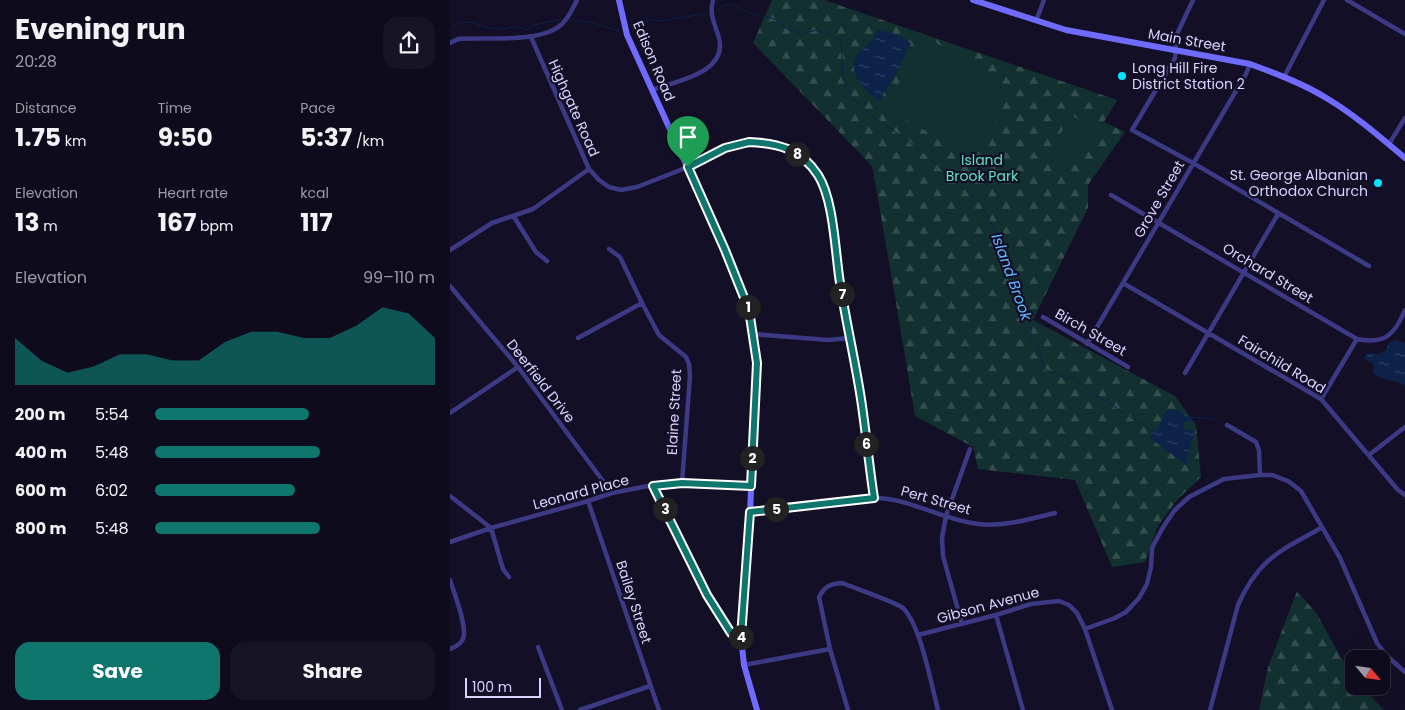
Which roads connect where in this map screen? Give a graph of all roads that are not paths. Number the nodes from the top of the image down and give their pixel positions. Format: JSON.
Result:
{"nodes":[{"id":1,"x":576,"y":0,"type":"edge"},
{"id":2,"x":619,"y":0,"type":"edge"},
{"id":3,"x":713,"y":0,"type":"edge"},
{"id":4,"x":973,"y":0,"type":"edge"},
{"id":5,"x":1044,"y":0,"type":"edge"},
{"id":6,"x":1192,"y":0,"type":"edge"},
{"id":7,"x":1324,"y":0,"type":"edge"},
{"id":8,"x":1347,"y":0,"type":"edge"},
{"id":9,"x":1036,"y":21,"type":"junction"},
{"id":10,"x":1405,"y":34,"type":"edge"},
{"id":11,"x":531,"y":37,"type":"junction"},
{"id":12,"x":450,"y":43,"type":"edge"},
{"id":13,"x":1177,"y":50,"type":"junction"},
{"id":14,"x":1250,"y":64,"type":"junction"},
{"id":15,"x":1284,"y":77,"type":"junction"},
{"id":16,"x":652,"y":90,"type":"junction"},
{"id":17,"x":1405,"y":118,"type":"edge"},
{"id":18,"x":1389,"y":144,"type":"junction"},
{"id":19,"x":1405,"y":158,"type":"edge"},
{"id":20,"x":1193,"y":163,"type":"junction"},
{"id":21,"x":688,"y":167,"type":"junction"},
{"id":22,"x":589,"y":169,"type":"junction"},
{"id":23,"x":1111,"y":195,"type":"dead end"},
{"id":24,"x":1278,"y":214,"type":"junction"},
{"id":25,"x":514,"y":216,"type":"junction"},
{"id":26,"x":1158,"y":223,"type":"junction"},
{"id":27,"x":609,"y":249,"type":"dead end"},
{"id":28,"x":450,"y":250,"type":"edge"},
{"id":29,"x":547,"y":261,"type":"dead end"},
{"id":30,"x":1369,"y":266,"type":"dead end"},
{"id":31,"x":1244,"y":272,"type":"junction"},
{"id":32,"x":1123,"y":284,"type":"junction"},
{"id":33,"x":450,"y":286,"type":"edge"},
{"id":34,"x":642,"y":303,"type":"junction"},
{"id":35,"x":1405,"y":310,"type":"edge"},
{"id":36,"x":1043,"y":317,"type":"dead end"},
{"id":37,"x":1207,"y":333,"type":"junction"},
{"id":38,"x":753,"y":334,"type":"junction"},
{"id":39,"x":578,"y":338,"type":"dead end"},
{"id":40,"x":850,"y":338,"type":"junction"},
{"id":41,"x":1357,"y":339,"type":"junction"},
{"id":42,"x":1087,"y":344,"type":"junction"},
{"id":43,"x":518,"y":367,"type":"junction"},
{"id":44,"x":1128,"y":367,"type":"dead end"},
{"id":45,"x":1185,"y":373,"type":"dead end"},
{"id":46,"x":1321,"y":399,"type":"junction"},
{"id":47,"x":450,"y":413,"type":"edge"},
{"id":48,"x":1227,"y":425,"type":"dead end"},
{"id":49,"x":1405,"y":427,"type":"edge"},
{"id":50,"x":970,"y":449,"type":"dead end"},
{"id":51,"x":1369,"y":455,"type":"junction"},
{"id":52,"x":1260,"y":475,"type":"junction"},
{"id":53,"x":682,"y":483,"type":"junction"},
{"id":54,"x":653,"y":486,"type":"junction"},
{"id":55,"x":751,"y":486,"type":"junction"},
{"id":56,"x":612,"y":492,"type":"junction"},
{"id":57,"x":1405,"y":495,"type":"edge"},
{"id":58,"x":450,"y":496,"type":"edge"},
{"id":59,"x":874,"y":498,"type":"junction"},
{"id":60,"x":588,"y":501,"type":"junction"},
{"id":61,"x":750,"y":512,"type":"junction"},
{"id":62,"x":1055,"y":513,"type":"dead end"},
{"id":63,"x":946,"y":516,"type":"junction"},
{"id":64,"x":491,"y":528,"type":"junction"},
{"id":65,"x":1321,"y":528,"type":"junction"},
{"id":66,"x":450,"y":542,"type":"edge"},
{"id":67,"x":509,"y":577,"type":"dead end"},
{"id":68,"x":450,"y":580,"type":"edge"},
{"id":69,"x":996,"y":615,"type":"junction"},
{"id":70,"x":962,"y":624,"type":"junction"},
{"id":71,"x":1085,"y":629,"type":"junction"},
{"id":72,"x":918,"y":635,"type":"junction"},
{"id":73,"x":741,"y":637,"type":"junction"},
{"id":74,"x":538,"y":646,"type":"dead end"},
{"id":75,"x":450,"y":649,"type":"edge"},
{"id":76,"x":830,"y":649,"type":"junction"},
{"id":77,"x":744,"y":664,"type":"junction"},
{"id":78,"x":1405,"y":672,"type":"edge"},
{"id":79,"x":650,"y":686,"type":"junction"},
{"id":80,"x":562,"y":710,"type":"edge"},
{"id":81,"x":580,"y":710,"type":"edge"},
{"id":82,"x":659,"y":710,"type":"edge"},
{"id":83,"x":757,"y":710,"type":"edge"},
{"id":84,"x":848,"y":710,"type":"edge"},
{"id":85,"x":938,"y":710,"type":"edge"},
{"id":86,"x":1023,"y":710,"type":"edge"},
{"id":87,"x":1112,"y":710,"type":"edge"},
{"id":88,"x":1210,"y":710,"type":"edge"}],
"edges":[{"from":1,"to":11,"type":"street"},
{"from":2,"to":16,"type":"street","name":"Edison Road"},
{"from":3,"to":16,"type":"street"},
{"from":4,"to":9,"type":"street","name":"Main Street"},
{"from":5,"to":9,"type":"street"},
{"from":6,"to":13,"type":"street"},
{"from":7,"to":15,"type":"street"},
{"from":8,"to":10,"type":"street"},
{"from":9,"to":13,"type":"street","name":"Main Street"},
{"from":11,"to":12,"type":"street"},
{"from":11,"to":22,"type":"street","name":"Highgate Road"},
{"from":13,"to":14,"type":"street","name":"Main Street"},
{"from":13,"to":20,"type":"street"},
{"from":14,"to":15,"type":"street","name":"Main Street"},
{"from":14,"to":20,"type":"street","name":"Grove Street"},
{"from":15,"to":18,"type":"street","name":"Main Street"},
{"from":16,"to":21,"type":"street","name":"Edison Road"},
{"from":17,"to":18,"type":"street"},
{"from":18,"to":19,"type":"street","name":"Main Street"},
{"from":20,"to":24,"type":"street"},
{"from":20,"to":26,"type":"street","name":"Grove Street"},
{"from":21,"to":22,"type":"street","name":"Highgate Road"},
{"from":21,"to":38,"type":"street","name":"Edison Road"},
{"from":21,"to":40,"type":"street","name":"Highgate Road"},
{"from":22,"to":25,"type":"street"},
{"from":23,"to":26,"type":"street","name":"Orchard Street"},
{"from":24,"to":30,"type":"street"},
{"from":24,"to":31,"type":"street"},
{"from":25,"to":28,"type":"street"},
{"from":25,"to":29,"type":"street"},
{"from":26,"to":31,"type":"street","name":"Orchard Street"},
{"from":26,"to":32,"type":"street","name":"Grove Street"},
{"from":27,"to":34,"type":"street","name":"Elaine Street"},
{"from":31,"to":37,"type":"street"},
{"from":31,"to":41,"type":"street","name":"Orchard Street"},
{"from":32,"to":37,"type":"street","name":"Fairchild Road"},
{"from":32,"to":42,"type":"street","name":"Grove Street"},
{"from":33,"to":43,"type":"street","name":"Deerfield Drive"},
{"from":34,"to":39,"type":"street"},
{"from":34,"to":53,"type":"street","name":"Elaine Street"},
{"from":35,"to":41,"type":"street"},
{"from":36,"to":42,"type":"street","name":"Birch Street"},
{"from":37,"to":45,"type":"street"},
{"from":37,"to":46,"type":"street","name":"Fairchild Road"},
{"from":38,"to":40,"type":"street"},
{"from":38,"to":55,"type":"street","name":"Edison Road"},
{"from":40,"to":59,"type":"street","name":"Highgate Road"},
{"from":41,"to":46,"type":"street"},
{"from":42,"to":44,"type":"street","name":"Birch Street"},
{"from":43,"to":47,"type":"street"},
{"from":43,"to":56,"type":"street","name":"Deerfield Drive"},
{"from":46,"to":51,"type":"street","name":"Fairchild Road"},
{"from":48,"to":52,"type":"street"},
{"from":49,"to":51,"type":"street"},
{"from":50,"to":63,"type":"street"},
{"from":51,"to":57,"type":"street","name":"Fairchild Road"},
{"from":52,"to":65,"type":"street"},
{"from":52,"to":71,"type":"street"},
{"from":53,"to":54,"type":"street","name":"Leonard Place"},
{"from":53,"to":55,"type":"street","name":"Leonard Place"},
{"from":54,"to":56,"type":"street","name":"Leonard Place"},
{"from":54,"to":73,"type":"street"},
{"from":55,"to":61,"type":"street","name":"Edison Road"},
{"from":56,"to":60,"type":"street","name":"Leonard Place"},
{"from":58,"to":64,"type":"street"},
{"from":59,"to":61,"type":"street","name":"Pert Street"},
{"from":59,"to":63,"type":"street","name":"Pert Street"},
{"from":60,"to":64,"type":"street","name":"Leonard Place"},
{"from":60,"to":79,"type":"street","name":"Bailey Street"},
{"from":61,"to":73,"type":"street","name":"Edison Road"},
{"from":62,"to":63,"type":"street","name":"Pert Street"},
{"from":63,"to":70,"type":"street"},
{"from":64,"to":66,"type":"street","name":"Leonard Place"},
{"from":64,"to":67,"type":"street"},
{"from":65,"to":78,"type":"street"},
{"from":65,"to":88,"type":"street"},
{"from":68,"to":75,"type":"street"},
{"from":69,"to":70,"type":"street","name":"Gibson Avenue"},
{"from":69,"to":71,"type":"street","name":"Gibson Avenue"},
{"from":69,"to":86,"type":"street"},
{"from":70,"to":72,"type":"street","name":"Gibson Avenue"},
{"from":71,"to":87,"type":"street","name":"Gibson Avenue"},
{"from":72,"to":76,"type":"street"},
{"from":72,"to":85,"type":"street"},
{"from":73,"to":77,"type":"street","name":"Edison Road"},
{"from":74,"to":80,"type":"street"},
{"from":76,"to":77,"type":"street"},
{"from":76,"to":84,"type":"street"},
{"from":77,"to":83,"type":"street","name":"Edison Road"},
{"from":79,"to":81,"type":"street"},
{"from":79,"to":82,"type":"street","name":"Bailey Street"}]}
